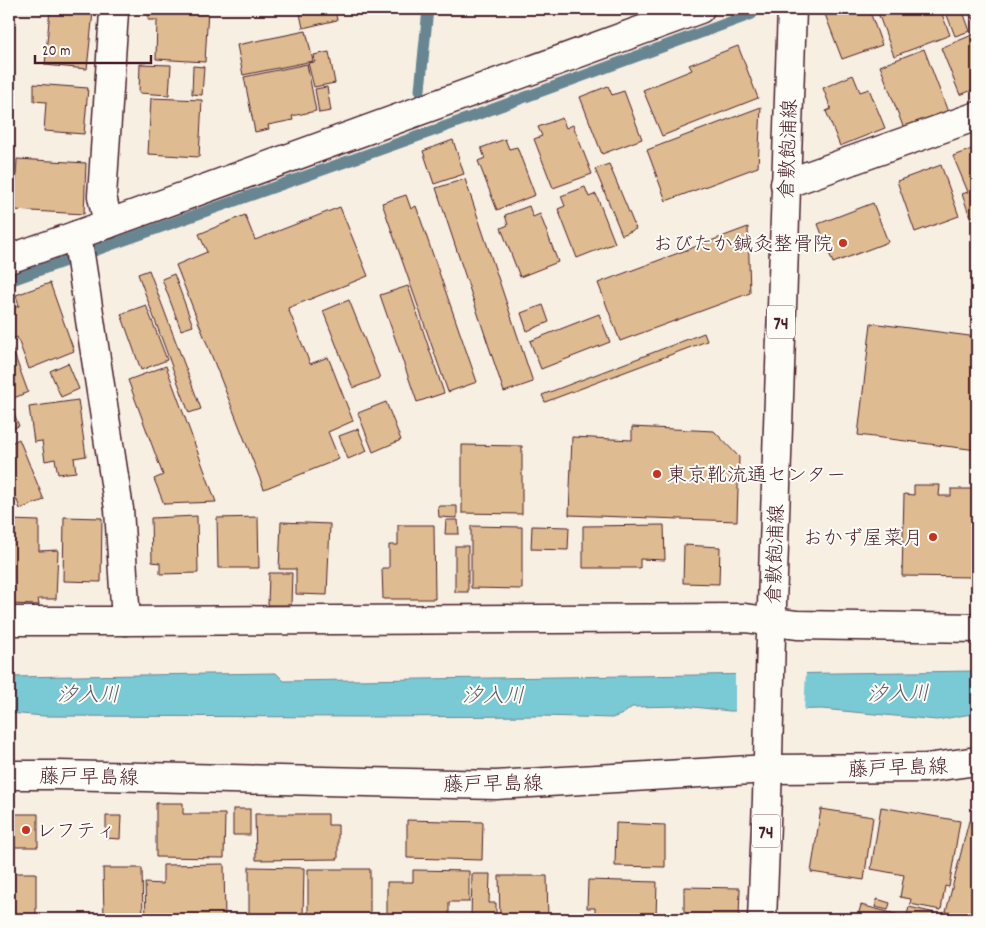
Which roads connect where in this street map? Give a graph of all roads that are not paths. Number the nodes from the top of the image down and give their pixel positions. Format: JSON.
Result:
{"nodes":[{"id":1,"x":700,"y":9,"type":"edge"},
{"id":2,"x":792,"y":9,"type":"edge"},
{"id":3,"x":114,"y":12,"type":"dead end"},
{"id":4,"x":977,"y":116,"type":"edge"},
{"id":5,"x":785,"y":184,"type":"junction"},
{"id":6,"x":108,"y":224,"type":"junction"},
{"id":7,"x":77,"y":240,"type":"junction"},
{"id":8,"x":9,"y":259,"type":"edge"},
{"id":9,"x":9,"y":621,"type":"edge"},
{"id":10,"x":126,"y":621,"type":"junction"},
{"id":11,"x":771,"y":628,"type":"junction"},
{"id":12,"x":977,"y":628,"type":"edge"},
{"id":13,"x":977,"y":761,"type":"edge"},
{"id":14,"x":768,"y":769,"type":"junction"},
{"id":15,"x":9,"y":776,"type":"edge"},
{"id":16,"x":762,"y":919,"type":"edge"}],
"edges":[{"from":1,"to":6,"type":"street"},
{"from":2,"to":5,"type":"street","name":"倉敷飽浦線","number":"74"},
{"from":3,"to":6,"type":"street"},
{"from":4,"to":5,"type":"street"},
{"from":5,"to":11,"type":"street","name":"倉敷飽浦線","number":"74"},
{"from":6,"to":7,"type":"street"},
{"from":7,"to":8,"type":"street"},
{"from":7,"to":10,"type":"street"},
{"from":9,"to":10,"type":"street"},
{"from":10,"to":11,"type":"street"},
{"from":11,"to":12,"type":"street"},
{"from":11,"to":14,"type":"street","name":"倉敷飽浦線","number":"74"},
{"from":13,"to":14,"type":"street","name":"藤戸早島線"},
{"from":14,"to":15,"type":"street","name":"藤戸早島線"},
{"from":14,"to":16,"type":"street","name":"倉敷飽浦線","number":"74"}]}
